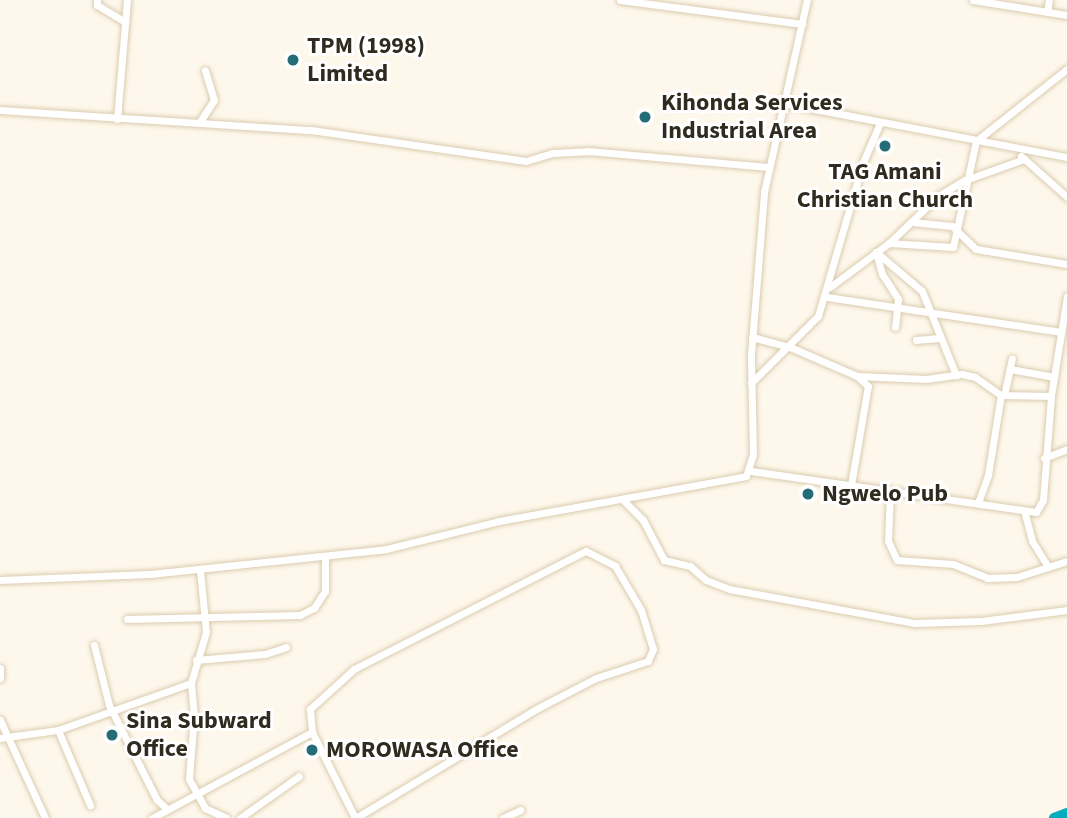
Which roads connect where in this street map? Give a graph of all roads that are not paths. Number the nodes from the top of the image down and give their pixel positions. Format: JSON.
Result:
{"nodes":[{"id":1,"x":97,"y":0,"type":"edge"},
{"id":2,"x":127,"y":0,"type":"edge"},
{"id":3,"x":620,"y":0,"type":"edge"},
{"id":4,"x":807,"y":0,"type":"edge"},
{"id":5,"x":973,"y":0,"type":"edge"},
{"id":6,"x":1049,"y":0,"type":"edge"},
{"id":7,"x":1047,"y":12,"type":"junction"},
{"id":8,"x":1067,"y":15,"type":"edge"},
{"id":9,"x":125,"y":22,"type":"junction"},
{"id":10,"x":802,"y":24,"type":"junction"},
{"id":11,"x":1067,"y":69,"type":"edge"},
{"id":12,"x":205,"y":70,"type":"dead end"},
{"id":13,"x":783,"y":103,"type":"junction"},
{"id":14,"x":0,"y":110,"type":"edge"},
{"id":15,"x":117,"y":119,"type":"junction"},
{"id":16,"x":199,"y":123,"type":"junction"},
{"id":17,"x":880,"y":123,"type":"junction"},
{"id":18,"x":976,"y":141,"type":"junction"},
{"id":19,"x":1018,"y":150,"type":"junction"},
{"id":20,"x":1067,"y":157,"type":"edge"},
{"id":21,"x":1024,"y":159,"type":"junction"},
{"id":22,"x":768,"y":167,"type":"junction"},
{"id":23,"x":965,"y":180,"type":"junction"},
{"id":24,"x":1067,"y":197,"type":"edge"},
{"id":25,"x":911,"y":222,"type":"junction"},
{"id":26,"x":958,"y":229,"type":"junction"},
{"id":27,"x":888,"y":243,"type":"junction"},
{"id":28,"x":876,"y":252,"type":"junction"},
{"id":29,"x":1067,"y":264,"type":"edge"},
{"id":30,"x":829,"y":288,"type":"junction"},
{"id":31,"x":1067,"y":296,"type":"edge"},
{"id":32,"x":827,"y":297,"type":"junction"},
{"id":33,"x":898,"y":306,"type":"junction"},
{"id":34,"x":930,"y":312,"type":"junction"},
{"id":35,"x":895,"y":327,"type":"dead end"},
{"id":36,"x":1061,"y":332,"type":"junction"},
{"id":37,"x":752,"y":337,"type":"junction"},
{"id":38,"x":939,"y":338,"type":"junction"},
{"id":39,"x":916,"y":340,"type":"dead end"},
{"id":40,"x":790,"y":346,"type":"junction"},
{"id":41,"x":1012,"y":359,"type":"dead end"},
{"id":42,"x":1010,"y":369,"type":"junction"},
{"id":43,"x":956,"y":375,"type":"junction"},
{"id":44,"x":857,"y":376,"type":"junction"},
{"id":45,"x":1054,"y":377,"type":"junction"},
{"id":46,"x":751,"y":383,"type":"junction"},
{"id":47,"x":1003,"y":393,"type":"junction"},
{"id":48,"x":1051,"y":396,"type":"junction"},
{"id":49,"x":1067,"y":449,"type":"edge"},
{"id":50,"x":1044,"y":458,"type":"junction"},
{"id":51,"x":751,"y":471,"type":"junction"},
{"id":52,"x":851,"y":485,"type":"junction"},
{"id":53,"x":890,"y":491,"type":"junction"},
{"id":54,"x":622,"y":499,"type":"junction"},
{"id":55,"x":979,"y":500,"type":"dead end"},
{"id":56,"x":1025,"y":513,"type":"junction"},
{"id":57,"x":325,"y":556,"type":"junction"},
{"id":58,"x":1067,"y":561,"type":"edge"},
{"id":59,"x":1047,"y":565,"type":"junction"},
{"id":60,"x":200,"y":570,"type":"junction"},
{"id":61,"x":0,"y":580,"type":"edge"},
{"id":62,"x":1067,"y":610,"type":"edge"},
{"id":63,"x":206,"y":616,"type":"junction"},
{"id":64,"x":127,"y":620,"type":"dead end"},
{"id":65,"x":94,"y":645,"type":"dead end"},
{"id":66,"x":286,"y":647,"type":"dead end"},
{"id":67,"x":196,"y":660,"type":"junction"},
{"id":68,"x":0,"y":668,"type":"edge"},
{"id":69,"x":0,"y":678,"type":"edge"},
{"id":70,"x":191,"y":683,"type":"junction"},
{"id":71,"x":113,"y":712,"type":"junction"},
{"id":72,"x":0,"y":720,"type":"edge"},
{"id":73,"x":58,"y":730,"type":"junction"},
{"id":74,"x":312,"y":732,"type":"junction"},
{"id":75,"x":10,"y":736,"type":"junction"},
{"id":76,"x":0,"y":738,"type":"edge"},
{"id":77,"x":299,"y":776,"type":"dead end"},
{"id":78,"x":197,"y":793,"type":"junction"},
{"id":79,"x":90,"y":805,"type":"dead end"},
{"id":80,"x":167,"y":809,"type":"junction"},
{"id":81,"x":520,"y":810,"type":"dead end"},
{"id":82,"x":45,"y":818,"type":"edge"},
{"id":83,"x":152,"y":818,"type":"edge"},
{"id":84,"x":226,"y":818,"type":"edge"},
{"id":85,"x":240,"y":818,"type":"edge"},
{"id":86,"x":356,"y":818,"type":"edge"},
{"id":87,"x":503,"y":818,"type":"edge"}],
"edges":[{"from":1,"to":9,"type":"street"},
{"from":2,"to":9,"type":"street"},
{"from":3,"to":10,"type":"street"},
{"from":4,"to":10,"type":"street"},
{"from":5,"to":7,"type":"street"},
{"from":6,"to":7,"type":"street"},
{"from":7,"to":8,"type":"street"},
{"from":9,"to":15,"type":"street"},
{"from":10,"to":13,"type":"street"},
{"from":11,"to":18,"type":"street"},
{"from":12,"to":16,"type":"street"},
{"from":13,"to":17,"type":"street"},
{"from":13,"to":22,"type":"street"},
{"from":14,"to":15,"type":"street"},
{"from":15,"to":16,"type":"street"},
{"from":16,"to":22,"type":"street"},
{"from":17,"to":18,"type":"street"},
{"from":17,"to":30,"type":"street"},
{"from":18,"to":19,"type":"street"},
{"from":18,"to":23,"type":"street"},
{"from":19,"to":20,"type":"street"},
{"from":19,"to":21,"type":"street"},
{"from":21,"to":23,"type":"street"},
{"from":21,"to":24,"type":"street"},
{"from":22,"to":37,"type":"street"},
{"from":23,"to":25,"type":"street"},
{"from":23,"to":26,"type":"street"},
{"from":25,"to":26,"type":"street"},
{"from":25,"to":27,"type":"street"},
{"from":26,"to":27,"type":"street"},
{"from":26,"to":29,"type":"street"},
{"from":27,"to":28,"type":"street"},
{"from":28,"to":30,"type":"street"},
{"from":28,"to":33,"type":"street"},
{"from":28,"to":34,"type":"street"},
{"from":30,"to":32,"type":"street"},
{"from":31,"to":36,"type":"street"},
{"from":32,"to":33,"type":"street"},
{"from":32,"to":40,"type":"street"},
{"from":33,"to":34,"type":"street"},
{"from":33,"to":35,"type":"street"},
{"from":34,"to":36,"type":"street"},
{"from":34,"to":38,"type":"street"},
{"from":36,"to":45,"type":"street"},
{"from":37,"to":40,"type":"street"},
{"from":37,"to":46,"type":"street"},
{"from":38,"to":39,"type":"street"},
{"from":38,"to":43,"type":"street"},
{"from":40,"to":44,"type":"street"},
{"from":40,"to":46,"type":"street"},
{"from":41,"to":42,"type":"street"},
{"from":42,"to":45,"type":"street"},
{"from":42,"to":47,"type":"street"},
{"from":43,"to":44,"type":"street"},
{"from":43,"to":47,"type":"street"},
{"from":44,"to":52,"type":"street"},
{"from":45,"to":48,"type":"street"},
{"from":46,"to":51,"type":"street"},
{"from":47,"to":48,"type":"street"},
{"from":47,"to":55,"type":"street"},
{"from":48,"to":50,"type":"street"},
{"from":49,"to":50,"type":"street"},
{"from":50,"to":56,"type":"street"},
{"from":51,"to":52,"type":"street"},
{"from":51,"to":54,"type":"street"},
{"from":52,"to":53,"type":"street"},
{"from":53,"to":56,"type":"street"},
{"from":53,"to":59,"type":"street"},
{"from":54,"to":57,"type":"street"},
{"from":54,"to":62,"type":"street"},
{"from":56,"to":59,"type":"street"},
{"from":57,"to":60,"type":"street"},
{"from":57,"to":63,"type":"street"},
{"from":58,"to":59,"type":"street"},
{"from":60,"to":61,"type":"street"},
{"from":60,"to":63,"type":"street"},
{"from":63,"to":64,"type":"street"},
{"from":63,"to":67,"type":"street"},
{"from":65,"to":71,"type":"street"},
{"from":66,"to":67,"type":"street"},
{"from":67,"to":70,"type":"street"},
{"from":68,"to":69,"type":"street"},
{"from":70,"to":71,"type":"street"},
{"from":70,"to":78,"type":"street"},
{"from":71,"to":73,"type":"street"},
{"from":71,"to":80,"type":"street"},
{"from":72,"to":75,"type":"street"},
{"from":73,"to":75,"type":"street"},
{"from":73,"to":79,"type":"street"},
{"from":74,"to":78,"type":"street"},
{"from":74,"to":86,"type":"street"},
{"from":74,"to":86,"type":"street"},
{"from":75,"to":76,"type":"street"},
{"from":75,"to":82,"type":"street"},
{"from":77,"to":85,"type":"street"},
{"from":78,"to":80,"type":"street"},
{"from":78,"to":84,"type":"street"},
{"from":80,"to":83,"type":"street"},
{"from":81,"to":87,"type":"street"}]}
